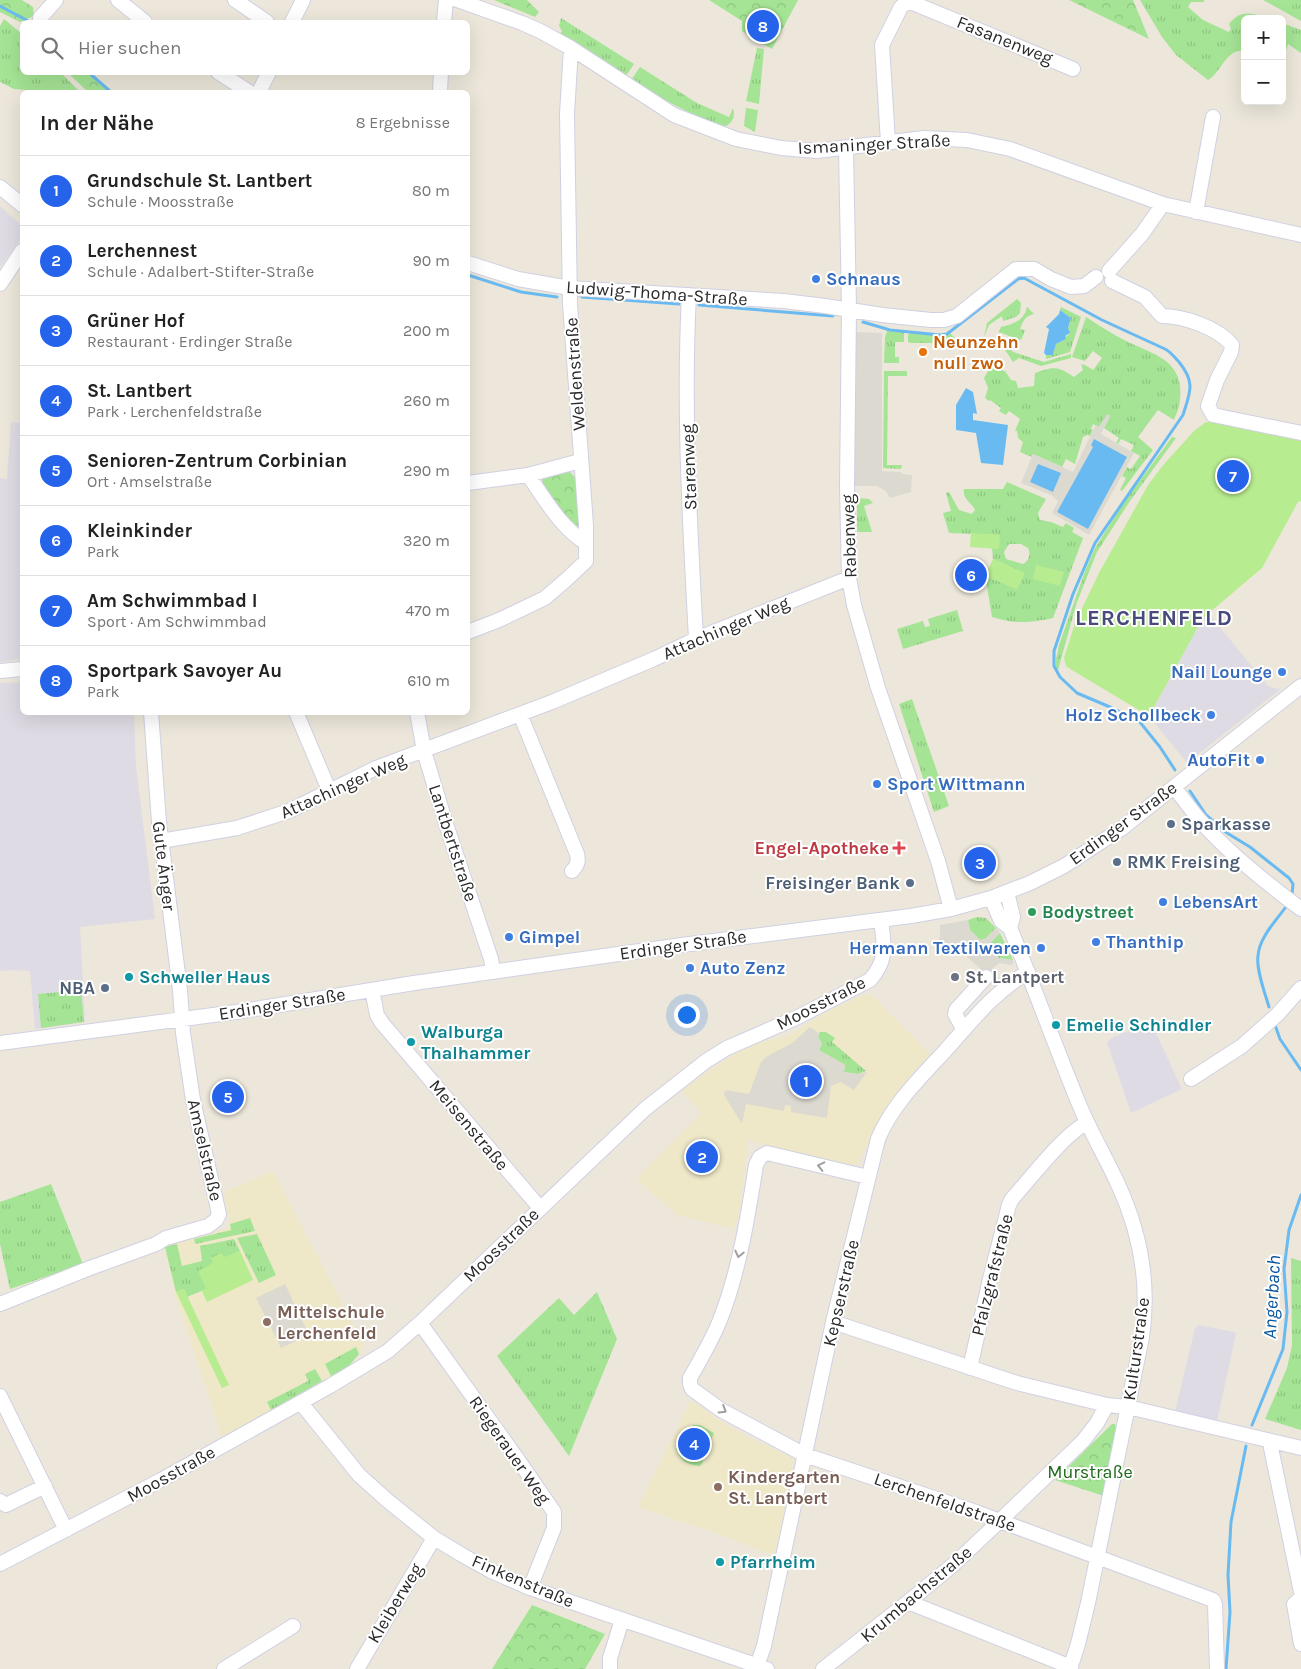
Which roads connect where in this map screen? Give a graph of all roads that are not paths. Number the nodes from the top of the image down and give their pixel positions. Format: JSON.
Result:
{"nodes":[{"id":1,"x":56,"y":0,"type":"edge"},
{"id":2,"x":118,"y":0,"type":"edge"},
{"id":3,"x":236,"y":0,"type":"edge"},
{"id":4,"x":303,"y":0,"type":"edge"},
{"id":5,"x":446,"y":0,"type":"edge"},
{"id":6,"x":457,"y":0,"type":"edge"},
{"id":7,"x":40,"y":18,"type":"dead end"},
{"id":8,"x":143,"y":20,"type":"edge"},
{"id":9,"x":264,"y":20,"type":"edge"},
{"id":10,"x":293,"y":20,"type":"edge"},
{"id":11,"x":444,"y":20,"type":"edge"},
{"id":12,"x":571,"y":48,"type":"junction"},
{"id":13,"x":1073,"y":68,"type":"dead end"},
{"id":14,"x":223,"y":75,"type":"edge"},
{"id":15,"x":268,"y":75,"type":"edge"},
{"id":16,"x":441,"y":75,"type":"edge"},
{"id":17,"x":246,"y":90,"type":"edge"},
{"id":18,"x":261,"y":90,"type":"edge"},
{"id":19,"x":440,"y":90,"type":"edge"},
{"id":20,"x":1214,"y":116,"type":"dead end"},
{"id":21,"x":888,"y":142,"type":"junction"},
{"id":22,"x":846,"y":148,"type":"junction"},
{"id":23,"x":0,"y":187,"type":"edge"},
{"id":24,"x":20,"y":202,"type":"edge"},
{"id":25,"x":1163,"y":204,"type":"junction"},
{"id":26,"x":1196,"y":212,"type":"junction"},
{"id":27,"x":1301,"y":235,"type":"edge"},
{"id":28,"x":20,"y":254,"type":"edge"},
{"id":29,"x":470,"y":264,"type":"edge"},
{"id":30,"x":1106,"y":276,"type":"junction"},
{"id":31,"x":0,"y":284,"type":"edge"},
{"id":32,"x":570,"y":288,"type":"junction"},
{"id":33,"x":689,"y":295,"type":"junction"},
{"id":34,"x":850,"y":310,"type":"junction"},
{"id":35,"x":1301,"y":433,"type":"edge"},
{"id":36,"x":580,"y":461,"type":"junction"},
{"id":37,"x":528,"y":475,"type":"junction"},
{"id":38,"x":470,"y":483,"type":"edge"},
{"id":39,"x":586,"y":543,"type":"junction"},
{"id":40,"x":850,"y":578,"type":"junction"},
{"id":41,"x":470,"y":631,"type":"edge"},
{"id":42,"x":696,"y":639,"type":"junction"},
{"id":43,"x":20,"y":669,"type":"edge"},
{"id":44,"x":0,"y":671,"type":"edge"},
{"id":45,"x":1301,"y":686,"type":"edge"},
{"id":46,"x":520,"y":714,"type":"junction"},
{"id":47,"x":151,"y":715,"type":"edge"},
{"id":48,"x":297,"y":715,"type":"edge"},
{"id":49,"x":418,"y":715,"type":"edge"},
{"id":50,"x":424,"y":751,"type":"junction"},
{"id":51,"x":1174,"y":787,"type":"junction"},
{"id":52,"x":329,"y":790,"type":"junction"},
{"id":53,"x":161,"y":841,"type":"junction"},
{"id":54,"x":572,"y":871,"type":"dead end"},
{"id":55,"x":1007,"y":892,"type":"junction"},
{"id":56,"x":991,"y":898,"type":"junction"},
{"id":57,"x":951,"y":909,"type":"junction"},
{"id":58,"x":1301,"y":909,"type":"edge"},
{"id":59,"x":881,"y":920,"type":"junction"},
{"id":60,"x":1010,"y":928,"type":"junction"},
{"id":61,"x":493,"y":972,"type":"junction"},
{"id":62,"x":1028,"y":972,"type":"junction"},
{"id":63,"x":986,"y":977,"type":"dead end"},
{"id":64,"x":1301,"y":988,"type":"edge"},
{"id":65,"x":372,"y":990,"type":"junction"},
{"id":66,"x":182,"y":1019,"type":"junction"},
{"id":67,"x":964,"y":1030,"type":"junction"},
{"id":68,"x":0,"y":1043,"type":"edge"},
{"id":69,"x":1191,"y":1079,"type":"dead end"},
{"id":70,"x":1087,"y":1123,"type":"junction"},
{"id":71,"x":868,"y":1177,"type":"junction"},
{"id":72,"x":540,"y":1208,"type":"junction"},
{"id":73,"x":0,"y":1304,"type":"edge"},
{"id":74,"x":833,"y":1322,"type":"junction"},
{"id":75,"x":420,"y":1323,"type":"junction"},
{"id":76,"x":970,"y":1368,"type":"junction"},
{"id":77,"x":0,"y":1396,"type":"edge"},
{"id":78,"x":301,"y":1403,"type":"junction"},
{"id":79,"x":1107,"y":1405,"type":"junction"},
{"id":80,"x":1128,"y":1407,"type":"junction"},
{"id":81,"x":4,"y":1415,"type":"edge"},
{"id":82,"x":1273,"y":1442,"type":"junction"},
{"id":83,"x":1301,"y":1448,"type":"edge"},
{"id":84,"x":805,"y":1455,"type":"junction"},
{"id":85,"x":45,"y":1486,"type":"junction"},
{"id":86,"x":0,"y":1501,"type":"edge"},
{"id":87,"x":1000,"y":1520,"type":"junction"},
{"id":88,"x":66,"y":1530,"type":"junction"},
{"id":89,"x":434,"y":1538,"type":"junction"},
{"id":90,"x":1097,"y":1558,"type":"junction"},
{"id":91,"x":0,"y":1564,"type":"edge"},
{"id":92,"x":530,"y":1588,"type":"junction"},
{"id":93,"x":1301,"y":1592,"type":"edge"},
{"id":94,"x":1301,"y":1598,"type":"edge"},
{"id":95,"x":908,"y":1602,"type":"junction"},
{"id":96,"x":622,"y":1620,"type":"junction"},
{"id":97,"x":293,"y":1626,"type":"dead end"},
{"id":98,"x":1301,"y":1644,"type":"edge"},
{"id":99,"x":760,"y":1668,"type":"edge"},
{"id":100,"x":1070,"y":1668,"type":"edge"},
{"id":101,"x":224,"y":1669,"type":"edge"},
{"id":102,"x":357,"y":1669,"type":"edge"},
{"id":103,"x":610,"y":1669,"type":"edge"},
{"id":104,"x":823,"y":1669,"type":"edge"},
{"id":105,"x":1218,"y":1669,"type":"edge"}],
"edges":[{"from":1,"to":7,"type":"street"},
{"from":2,"to":8,"type":"street"},
{"from":3,"to":9,"type":"street"},
{"from":4,"to":10,"type":"street"},
{"from":5,"to":11,"type":"street"},
{"from":6,"to":12,"type":"street","name":"Ismaninger Straße"},
{"from":12,"to":22,"type":"street","name":"Ismaninger Straße"},
{"from":12,"to":32,"type":"street","name":"Weldenstraße"},
{"from":13,"to":21,"type":"street","name":"Fasanenweg"},
{"from":14,"to":17,"type":"street"},
{"from":15,"to":18,"type":"street"},
{"from":16,"to":19,"type":"street"},
{"from":20,"to":26,"type":"street"},
{"from":21,"to":22,"type":"street","name":"Ismaninger Straße"},
{"from":21,"to":25,"type":"street","name":"Ismaninger Straße"},
{"from":22,"to":34,"type":"street","name":"Rabenweg"},
{"from":23,"to":24,"type":"street"},
{"from":25,"to":26,"type":"street","name":"Ismaninger Straße"},
{"from":25,"to":30,"type":"street"},
{"from":26,"to":27,"type":"street","name":"Ismaninger Straße"},
{"from":28,"to":31,"type":"street"},
{"from":29,"to":32,"type":"street","name":"Ludwig-Thoma-Straße"},
{"from":30,"to":34,"type":"street","name":"Ludwig-Thoma-Straße"},
{"from":30,"to":35,"type":"street"},
{"from":32,"to":33,"type":"street","name":"Ludwig-Thoma-Straße"},
{"from":32,"to":36,"type":"street","name":"Weldenstraße"},
{"from":33,"to":34,"type":"street","name":"Ludwig-Thoma-Straße"},
{"from":33,"to":42,"type":"street","name":"Starenweg"},
{"from":34,"to":40,"type":"street","name":"Rabenweg"},
{"from":36,"to":37,"type":"street"},
{"from":36,"to":39,"type":"street","name":"Weldenstraße"},
{"from":37,"to":38,"type":"street"},
{"from":37,"to":39,"type":"street"},
{"from":39,"to":41,"type":"street","name":"Weldenstraße"},
{"from":40,"to":42,"type":"street","name":"Attachinger Weg"},
{"from":40,"to":57,"type":"street","name":"Rabenweg"},
{"from":42,"to":46,"type":"street","name":"Attachinger Weg"},
{"from":43,"to":44,"type":"street"},
{"from":45,"to":51,"type":"street","name":"Erdinger Straße"},
{"from":46,"to":50,"type":"street","name":"Attachinger Weg"},
{"from":46,"to":54,"type":"street"},
{"from":47,"to":53,"type":"street","name":"Gute Änger"},
{"from":48,"to":52,"type":"street"},
{"from":49,"to":50,"type":"street","name":"Lantbertstraße"},
{"from":50,"to":52,"type":"street","name":"Attachinger Weg"},
{"from":50,"to":61,"type":"street","name":"Lantbertstraße"},
{"from":51,"to":55,"type":"street","name":"Erdinger Straße"},
{"from":51,"to":58,"type":"street"},
{"from":52,"to":53,"type":"street","name":"Attachinger Weg"},
{"from":53,"to":66,"type":"street","name":"Gute Änger"},
{"from":55,"to":56,"type":"street","name":"Erdinger Straße"},
{"from":55,"to":60,"type":"street","name":"Kulturstraße"},
{"from":56,"to":57,"type":"street","name":"Erdinger Straße"},
{"from":56,"to":60,"type":"street","name":"Kulturstraße"},
{"from":57,"to":59,"type":"street","name":"Erdinger Straße"},
{"from":59,"to":61,"type":"street","name":"Erdinger Straße"},
{"from":59,"to":72,"type":"street","name":"Moosstraße"},
{"from":60,"to":62,"type":"street","name":"Kulturstraße"},
{"from":61,"to":65,"type":"street","name":"Erdinger Straße"},
{"from":62,"to":67,"type":"street","name":"Kepserstraße"},
{"from":62,"to":70,"type":"street","name":"Kulturstraße"},
{"from":63,"to":67,"type":"street"},
{"from":64,"to":69,"type":"street"},
{"from":65,"to":66,"type":"street","name":"Erdinger Straße"},
{"from":65,"to":72,"type":"street","name":"Meisenstraße"},
{"from":66,"to":68,"type":"street","name":"Erdinger Straße"},
{"from":66,"to":73,"type":"street","name":"Amselstraße"},
{"from":67,"to":71,"type":"street","name":"Kepserstraße"},
{"from":70,"to":76,"type":"street","name":"Pfalzgrafstraße"},
{"from":70,"to":80,"type":"street","name":"Kulturstraße"},
{"from":71,"to":74,"type":"street","name":"Kepserstraße"},
{"from":71,"to":84,"type":"street","name":"Lerchenfeldstraße","one_way":true},
{"from":72,"to":75,"type":"street","name":"Moosstraße"},
{"from":74,"to":76,"type":"street"},
{"from":74,"to":84,"type":"street","name":"Kepserstraße"},
{"from":75,"to":78,"type":"street","name":"Moosstraße"},
{"from":75,"to":92,"type":"street","name":"Riegerauer Weg"},
{"from":76,"to":79,"type":"street"},
{"from":77,"to":81,"type":"street"},
{"from":78,"to":88,"type":"street","name":"Moosstraße"},
{"from":78,"to":89,"type":"street","name":"Finkenstraße"},
{"from":79,"to":80,"type":"street"},
{"from":79,"to":87,"type":"street","name":"Krumbachstraße"},
{"from":80,"to":82,"type":"street"},
{"from":80,"to":90,"type":"street","name":"Kulturstraße"},
{"from":81,"to":85,"type":"street"},
{"from":82,"to":83,"type":"street"},
{"from":82,"to":93,"type":"street"},
{"from":84,"to":87,"type":"street","name":"Lerchenfeldstraße"},
{"from":84,"to":99,"type":"street","name":"Kepserstraße"},
{"from":85,"to":86,"type":"street"},
{"from":85,"to":88,"type":"street"},
{"from":87,"to":90,"type":"street","name":"Lerchenfeldstraße"},
{"from":87,"to":95,"type":"street","name":"Krumbachstraße"},
{"from":88,"to":91,"type":"street","name":"Moosstraße"},
{"from":89,"to":92,"type":"street","name":"Finkenstraße"},
{"from":89,"to":102,"type":"street","name":"Kleiberweg"},
{"from":90,"to":100,"type":"street","name":"Kulturstraße"},
{"from":90,"to":105,"type":"street","name":"Lerchenfeldstraße"},
{"from":92,"to":96,"type":"street","name":"Finkenstraße"},
{"from":94,"to":98,"type":"street"},
{"from":95,"to":100,"type":"street"},
{"from":95,"to":104,"type":"street","name":"Krumbachstraße"},
{"from":96,"to":99,"type":"street","name":"Finkenstraße"},
{"from":96,"to":103,"type":"street"},
{"from":97,"to":101,"type":"street"}]}
